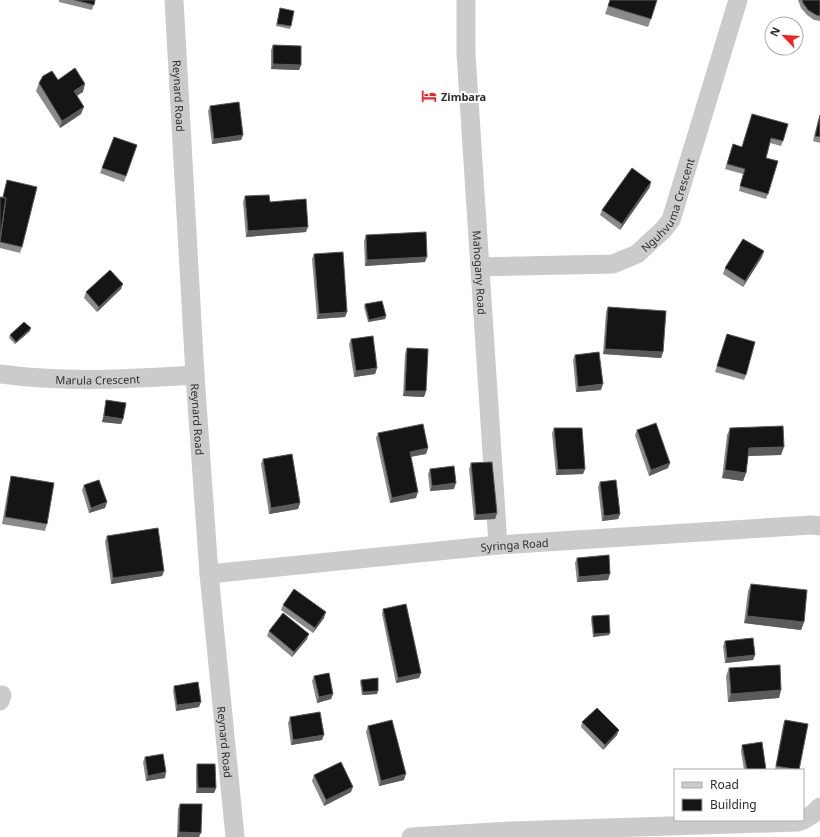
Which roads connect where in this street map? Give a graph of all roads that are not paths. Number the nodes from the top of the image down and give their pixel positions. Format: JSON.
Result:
{"nodes":[{"id":1,"x":174,"y":0,"type":"edge"},
{"id":2,"x":466,"y":0,"type":"edge"},
{"id":3,"x":738,"y":0,"type":"edge"},
{"id":4,"x":480,"y":267,"type":"junction"},
{"id":5,"x":0,"y":374,"type":"edge"},
{"id":6,"x":195,"y":375,"type":"junction"},
{"id":7,"x":820,"y":526,"type":"edge"},
{"id":8,"x":498,"y":545,"type":"junction"},
{"id":9,"x":209,"y":574,"type":"junction"},
{"id":10,"x":820,"y":807,"type":"edge"},
{"id":11,"x":804,"y":819,"type":"edge"},
{"id":12,"x":800,"y":821,"type":"edge"},
{"id":13,"x":235,"y":837,"type":"edge"},
{"id":14,"x":411,"y":837,"type":"edge"}],
"edges":[{"from":1,"to":6,"type":"street","name":"Reynard Road"},
{"from":2,"to":4,"type":"street","name":"Mahogany Road"},
{"from":3,"to":4,"type":"street","name":"Nguhvuma Crescent"},
{"from":4,"to":8,"type":"street","name":"Mahogany Road"},
{"from":5,"to":6,"type":"street","name":"Marula Crescent"},
{"from":6,"to":9,"type":"street","name":"Reynard Road"},
{"from":7,"to":8,"type":"street","name":"Syringa Road"},
{"from":8,"to":9,"type":"street","name":"Syringa Road"},
{"from":9,"to":13,"type":"street","name":"Reynard Road"},
{"from":10,"to":11,"type":"street"},
{"from":12,"to":14,"type":"street"}]}
